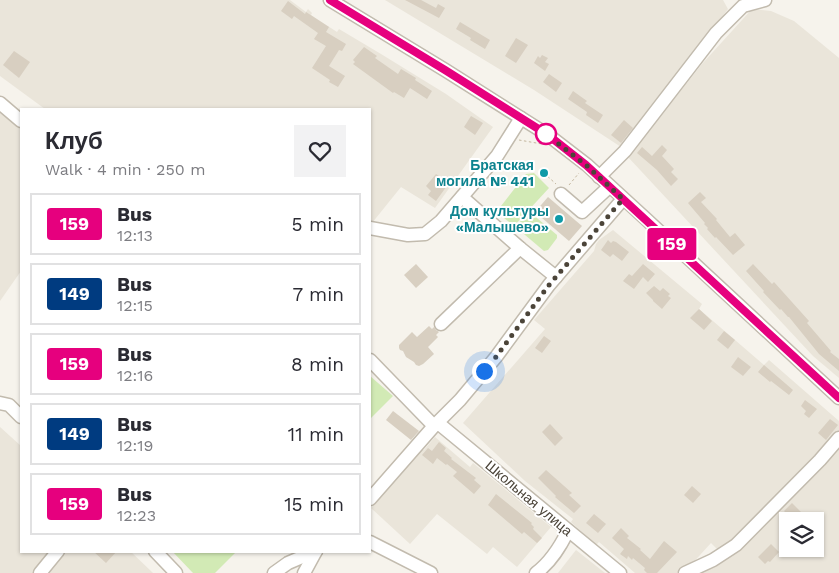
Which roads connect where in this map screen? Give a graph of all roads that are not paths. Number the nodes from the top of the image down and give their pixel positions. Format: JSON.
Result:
{"nodes":[{"id":1,"x":330,"y":0,"type":"edge"},
{"id":2,"x":766,"y":0,"type":"edge"},
{"id":3,"x":0,"y":103,"type":"edge"},
{"id":4,"x":521,"y":118,"type":"junction"},
{"id":5,"x":20,"y":120,"type":"edge"},
{"id":6,"x":599,"y":177,"type":"junction"},
{"id":7,"x":609,"y":186,"type":"junction"},
{"id":8,"x":562,"y":192,"type":"road end"},
{"id":9,"x":462,"y":197,"type":"junction"},
{"id":10,"x":623,"y":199,"type":"junction"},
{"id":11,"x":371,"y":228,"type":"edge"},
{"id":12,"x":520,"y":248,"type":"junction"},
{"id":13,"x":556,"y":276,"type":"junction"},
{"id":14,"x":441,"y":324,"type":"dead end"},
{"id":15,"x":371,"y":361,"type":"edge"},
{"id":16,"x":839,"y":398,"type":"edge"},
{"id":17,"x":0,"y":403,"type":"edge"},
{"id":18,"x":20,"y":416,"type":"edge"},
{"id":19,"x":436,"y":425,"type":"junction"},
{"id":20,"x":839,"y":438,"type":"edge"},
{"id":21,"x":371,"y":498,"type":"edge"},
{"id":22,"x":568,"y":531,"type":"junction"},
{"id":23,"x":371,"y":543,"type":"edge"},
{"id":24,"x":56,"y":553,"type":"edge"},
{"id":25,"x":157,"y":553,"type":"edge"},
{"id":26,"x":311,"y":553,"type":"edge"},
{"id":27,"x":315,"y":553,"type":"edge"},
{"id":28,"x":40,"y":573,"type":"edge"},
{"id":29,"x":176,"y":573,"type":"edge"},
{"id":30,"x":274,"y":573,"type":"edge"},
{"id":31,"x":304,"y":573,"type":"edge"},
{"id":32,"x":431,"y":573,"type":"edge"},
{"id":33,"x":536,"y":573,"type":"edge"},
{"id":34,"x":620,"y":573,"type":"edge"},
{"id":35,"x":685,"y":573,"type":"edge"}],
"edges":[{"from":1,"to":4,"type":"street"},
{"from":2,"to":6,"type":"street"},
{"from":3,"to":5,"type":"street"},
{"from":4,"to":6,"type":"street"},
{"from":4,"to":9,"type":"street"},
{"from":6,"to":7,"type":"street"},
{"from":7,"to":8,"type":"street"},
{"from":7,"to":10,"type":"street"},
{"from":9,"to":11,"type":"street"},
{"from":9,"to":12,"type":"street"},
{"from":10,"to":13,"type":"street"},
{"from":10,"to":16,"type":"street"},
{"from":12,"to":13,"type":"street"},
{"from":12,"to":14,"type":"street"},
{"from":13,"to":19,"type":"street"},
{"from":15,"to":19,"type":"street","name":"Школьная улица"},
{"from":17,"to":18,"type":"street"},
{"from":19,"to":21,"type":"street"},
{"from":19,"to":22,"type":"street","name":"Школьная улица"},
{"from":20,"to":35,"type":"street"},
{"from":22,"to":33,"type":"street"},
{"from":22,"to":34,"type":"street","name":"Школьная улица"},
{"from":23,"to":32,"type":"street"},
{"from":24,"to":28,"type":"street"},
{"from":25,"to":29,"type":"street"},
{"from":26,"to":30,"type":"street"},
{"from":27,"to":31,"type":"street"}]}
